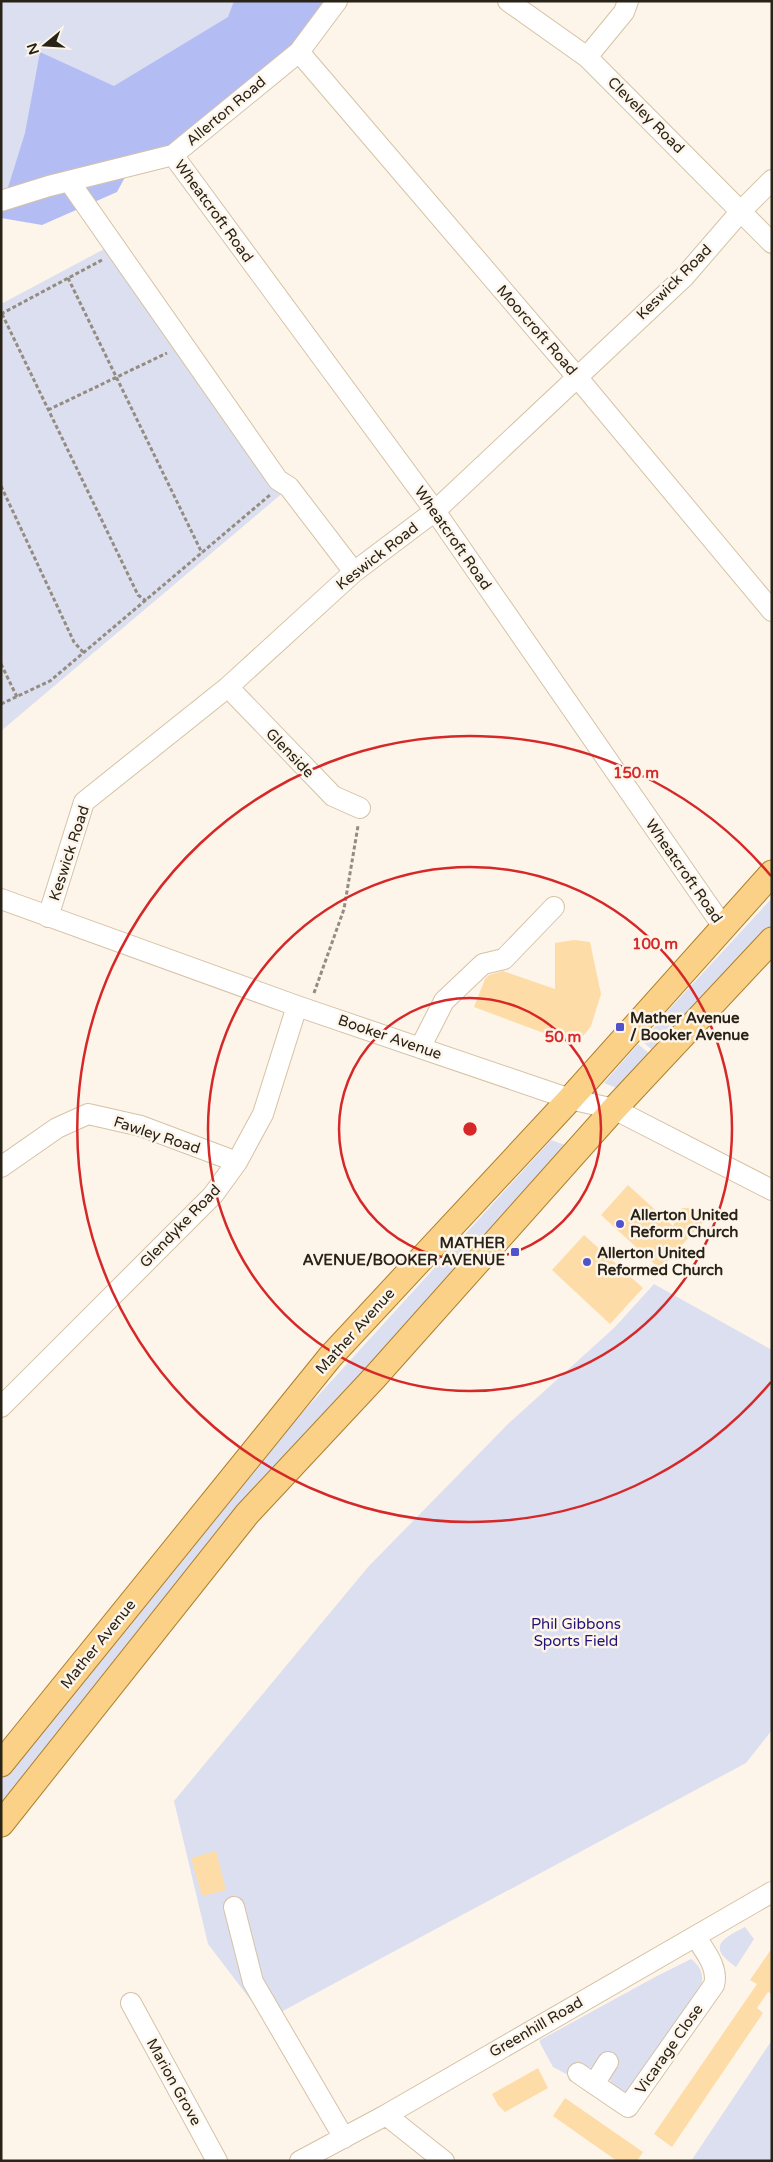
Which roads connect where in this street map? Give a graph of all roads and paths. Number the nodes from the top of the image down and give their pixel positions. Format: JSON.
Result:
{"nodes":[{"id":1,"x":337,"y":1,"type":"edge"},
{"id":2,"x":508,"y":1,"type":"edge"},
{"id":3,"x":628,"y":1,"type":"edge"},
{"id":4,"x":298,"y":52,"type":"junction"},
{"id":5,"x":587,"y":56,"type":"junction"},
{"id":6,"x":173,"y":155,"type":"junction"},
{"id":7,"x":772,"y":180,"type":"edge"},
{"id":8,"x":69,"y":181,"type":"junction"},
{"id":9,"x":1,"y":201,"type":"edge"},
{"id":10,"x":741,"y":211,"type":"junction"},
{"id":11,"x":772,"y":243,"type":"edge"},
{"id":12,"x":117,"y":252,"type":"junction"},
{"id":13,"x":68,"y":278,"type":"junction"},
{"id":14,"x":1,"y":314,"type":"edge"},
{"id":15,"x":183,"y":345,"type":"junction"},
{"id":16,"x":577,"y":376,"type":"junction"},
{"id":17,"x":116,"y":377,"type":"junction"},
{"id":18,"x":48,"y":410,"type":"junction"},
{"id":19,"x":283,"y":484,"type":"junction"},
{"id":20,"x":1,"y":486,"type":"edge"},
{"id":21,"x":435,"y":511,"type":"junction"},
{"id":22,"x":202,"y":553,"type":"junction"},
{"id":23,"x":354,"y":572,"type":"junction"},
{"id":24,"x":146,"y":601,"type":"junction"},
{"id":25,"x":772,"y":611,"type":"edge"},
{"id":26,"x":84,"y":653,"type":"junction"},
{"id":27,"x":1,"y":664,"type":"edge"},
{"id":28,"x":228,"y":687,"type":"junction"},
{"id":29,"x":17,"y":697,"type":"junction"},
{"id":30,"x":1,"y":704,"type":"edge"},
{"id":31,"x":360,"y":808,"type":"joint"},
{"id":32,"x":772,"y":873,"type":"edge"},
{"id":33,"x":1,"y":899,"type":"edge"},
{"id":34,"x":554,"y":907,"type":"dead end"},
{"id":35,"x":48,"y":916,"type":"junction"},
{"id":36,"x":724,"y":928,"type":"junction"},
{"id":37,"x":772,"y":940,"type":"edge"},
{"id":38,"x":303,"y":1008,"type":"junction"},
{"id":39,"x":420,"y":1048,"type":"junction"},
{"id":40,"x":570,"y":1099,"type":"junction"},
{"id":41,"x":614,"y":1109,"type":"junction"},
{"id":42,"x":237,"y":1162,"type":"junction"},
{"id":43,"x":1,"y":1167,"type":"edge"},
{"id":44,"x":772,"y":1190,"type":"edge"},
{"id":45,"x":1,"y":1408,"type":"edge"},
{"id":46,"x":1,"y":1764,"type":"edge"},
{"id":47,"x":1,"y":1824,"type":"edge"},
{"id":48,"x":772,"y":1892,"type":"edge"},
{"id":49,"x":234,"y":1907,"type":"dead end"},
{"id":50,"x":696,"y":1936,"type":"junction"},
{"id":51,"x":131,"y":2004,"type":"dead end"},
{"id":52,"x":608,"y":2062,"type":"dead end"},
{"id":53,"x":386,"y":2115,"type":"junction"},
{"id":54,"x":344,"y":2138,"type":"junction"},
{"id":55,"x":217,"y":2161,"type":"edge"},
{"id":56,"x":300,"y":2161,"type":"edge"},
{"id":57,"x":444,"y":2161,"type":"edge"}],
"edges":[{"from":1,"to":4,"type":"street","name":"Allerton Road"},
{"from":2,"to":5,"type":"street","name":"Cleveley Road"},
{"from":3,"to":5,"type":"street"},
{"from":4,"to":6,"type":"street","name":"Allerton Road"},
{"from":4,"to":16,"type":"street","name":"Moorcroft Road"},
{"from":5,"to":10,"type":"street","name":"Cleveley Road"},
{"from":6,"to":8,"type":"street","name":"Allerton Road"},
{"from":6,"to":21,"type":"street","name":"Wheatcroft Road"},
{"from":7,"to":10,"type":"street","name":"Keswick Road"},
{"from":8,"to":9,"type":"street","name":"Allerton Road"},
{"from":8,"to":12,"type":"street"},
{"from":10,"to":11,"type":"street","name":"Cleveley Road"},
{"from":10,"to":16,"type":"street","name":"Keswick Road"},
{"from":12,"to":13,"type":"path"},
{"from":12,"to":15,"type":"street"},
{"from":13,"to":14,"type":"path"},
{"from":13,"to":17,"type":"path"},
{"from":14,"to":18,"type":"path"},
{"from":15,"to":17,"type":"path"},
{"from":15,"to":19,"type":"street"},
{"from":16,"to":21,"type":"street","name":"Keswick Road"},
{"from":16,"to":25,"type":"street","name":"Moorcroft Road"},
{"from":17,"to":18,"type":"path"},
{"from":17,"to":22,"type":"path"},
{"from":18,"to":24,"type":"path"},
{"from":19,"to":22,"type":"path"},
{"from":19,"to":23,"type":"street"},
{"from":20,"to":26,"type":"path"},
{"from":21,"to":23,"type":"street","name":"Keswick Road"},
{"from":21,"to":36,"type":"street","name":"Wheatcroft Road"},
{"from":22,"to":24,"type":"path"},
{"from":23,"to":28,"type":"street","name":"Keswick Road"},
{"from":24,"to":26,"type":"path"},
{"from":26,"to":29,"type":"path"},
{"from":27,"to":29,"type":"path"},
{"from":28,"to":31,"type":"street","name":"Glenside"},
{"from":28,"to":35,"type":"street","name":"Keswick Road"},
{"from":29,"to":30,"type":"path"},
{"from":31,"to":38,"type":"path"},
{"from":32,"to":36,"type":"main road","name":"Mather Avenue"},
{"from":33,"to":35,"type":"street","name":"Booker Avenue"},
{"from":34,"to":39,"type":"street"},
{"from":35,"to":38,"type":"street","name":"Booker Avenue"},
{"from":36,"to":40,"type":"main road","name":"Mather Avenue"},
{"from":37,"to":41,"type":"main road"},
{"from":38,"to":39,"type":"street","name":"Booker Avenue"},
{"from":38,"to":42,"type":"street","name":"Glendyke Road"},
{"from":39,"to":40,"type":"street","name":"Booker Avenue"},
{"from":40,"to":41,"type":"street","name":"Booker Avenue"},
{"from":40,"to":46,"type":"main road","name":"Mather Avenue"},
{"from":41,"to":44,"type":"street","name":"Booker Avenue"},
{"from":41,"to":47,"type":"main road"},
{"from":42,"to":43,"type":"street","name":"Fawley Road"},
{"from":42,"to":45,"type":"street","name":"Glendyke Road"},
{"from":48,"to":50,"type":"street","name":"Greenhill Road"},
{"from":49,"to":54,"type":"street"},
{"from":50,"to":52,"type":"street","name":"Vicarage Close"},
{"from":50,"to":53,"type":"street","name":"Greenhill Road"},
{"from":51,"to":55,"type":"street","name":"Marion Grove"},
{"from":53,"to":54,"type":"street","name":"Greenhill Road"},
{"from":53,"to":57,"type":"street"},
{"from":54,"to":56,"type":"street","name":"Greenhill Road"}]}
